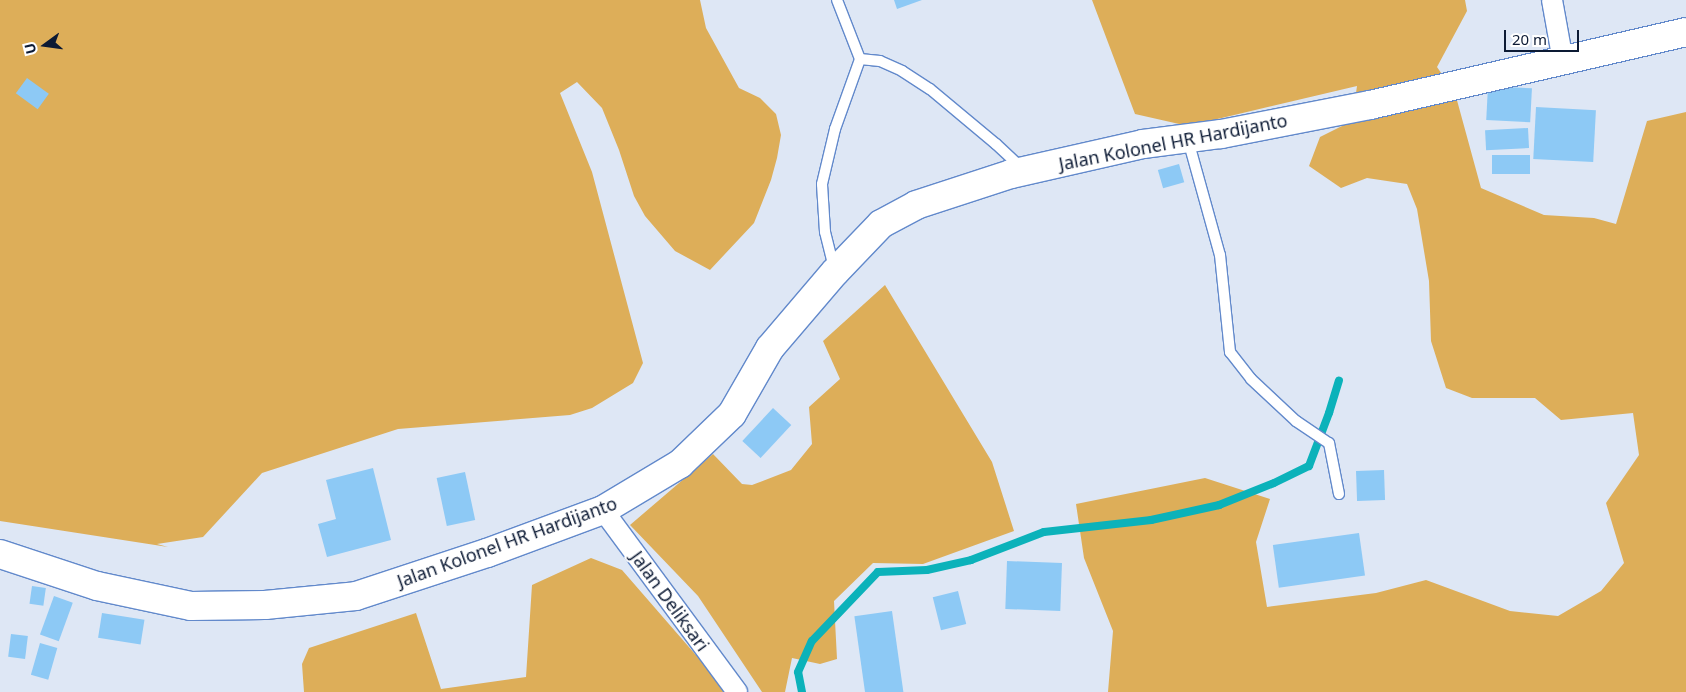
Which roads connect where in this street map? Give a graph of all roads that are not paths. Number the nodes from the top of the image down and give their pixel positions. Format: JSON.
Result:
{"nodes":[{"id":1,"x":837,"y":0,"type":"edge"},
{"id":2,"x":1552,"y":0,"type":"edge"},
{"id":3,"x":1686,"y":32,"type":"edge"},
{"id":4,"x":860,"y":59,"type":"junction"},
{"id":5,"x":1563,"y":61,"type":"junction"},
{"id":6,"x":1188,"y":139,"type":"junction"},
{"id":7,"x":1025,"y":171,"type":"junction"},
{"id":8,"x":835,"y":272,"type":"junction"},
{"id":9,"x":1339,"y":494,"type":"dead end"},
{"id":10,"x":603,"y":510,"type":"junction"},
{"id":11,"x":0,"y":554,"type":"edge"},
{"id":12,"x":737,"y":692,"type":"edge"}],
"edges":[{"from":1,"to":4,"type":"lane"},
{"from":2,"to":5,"type":"street"},
{"from":3,"to":5,"type":"main road","name":"Jalan Kolonel HR Hardijanto"},
{"from":4,"to":7,"type":"lane"},
{"from":4,"to":8,"type":"lane"},
{"from":5,"to":6,"type":"main road","name":"Jalan Kolonel HR Hardijanto"},
{"from":6,"to":7,"type":"main road","name":"Jalan Kolonel HR Hardijanto"},
{"from":6,"to":9,"type":"lane"},
{"from":7,"to":8,"type":"main road","name":"Jalan Kolonel HR Hardijanto"},
{"from":8,"to":10,"type":"main road","name":"Jalan Kolonel HR Hardijanto"},
{"from":10,"to":11,"type":"main road","name":"Jalan Kolonel HR Hardijanto"},
{"from":10,"to":12,"type":"street","name":"Jalan Deliksari"}]}
